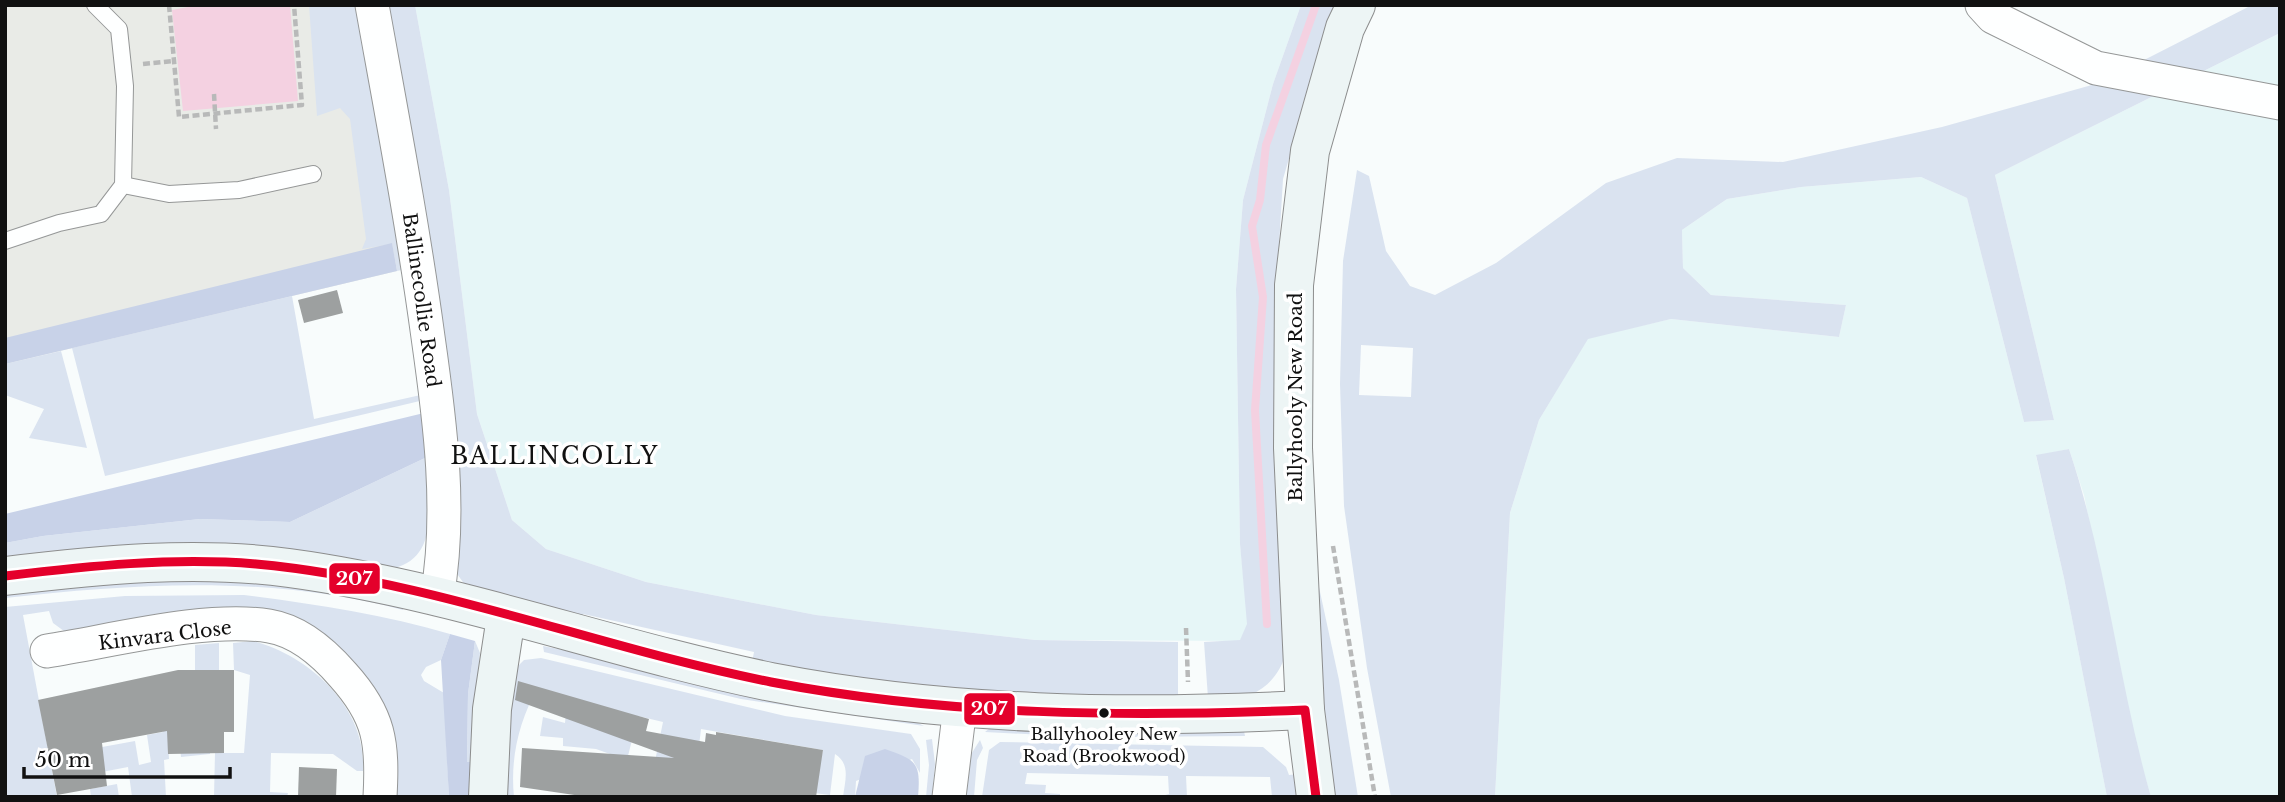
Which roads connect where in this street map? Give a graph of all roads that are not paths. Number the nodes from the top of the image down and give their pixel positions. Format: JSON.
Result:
{"nodes":[{"id":1,"x":95,"y":5,"type":"edge"},
{"id":2,"x":372,"y":5,"type":"edge"},
{"id":3,"x":1356,"y":5,"type":"edge"},
{"id":4,"x":1982,"y":5,"type":"edge"},
{"id":5,"x":2280,"y":103,"type":"edge"},
{"id":6,"x":313,"y":174,"type":"dead end"},
{"id":7,"x":122,"y":185,"type":"junction"},
{"id":8,"x":7,"y":236,"type":"edge"},
{"id":9,"x":5,"y":576,"type":"edge"},
{"id":10,"x":438,"y":597,"type":"junction"},
{"id":11,"x":506,"y":617,"type":"junction"},
{"id":12,"x":47,"y":651,"type":"dead end"},
{"id":13,"x":960,"y":708,"type":"junction"},
{"id":14,"x":1305,"y":710,"type":"junction"},
{"id":15,"x":380,"y":797,"type":"edge"},
{"id":16,"x":488,"y":797,"type":"edge"},
{"id":17,"x":949,"y":797,"type":"edge"},
{"id":18,"x":1317,"y":797,"type":"edge"}],
"edges":[{"from":1,"to":7,"type":"lane"},
{"from":2,"to":10,"type":"street","name":"Ballinecollie Road"},
{"from":3,"to":14,"type":"street","name":"Ballyhooly New Road"},
{"from":4,"to":5,"type":"street"},
{"from":6,"to":7,"type":"lane"},
{"from":7,"to":8,"type":"lane"},
{"from":9,"to":10,"type":"street"},
{"from":10,"to":11,"type":"street"},
{"from":11,"to":13,"type":"street"},
{"from":11,"to":16,"type":"street"},
{"from":12,"to":15,"type":"street","name":"Kinvara Close"},
{"from":13,"to":14,"type":"street"},
{"from":13,"to":17,"type":"street"},
{"from":14,"to":18,"type":"street","name":"Ballyhooly New Road"}]}
